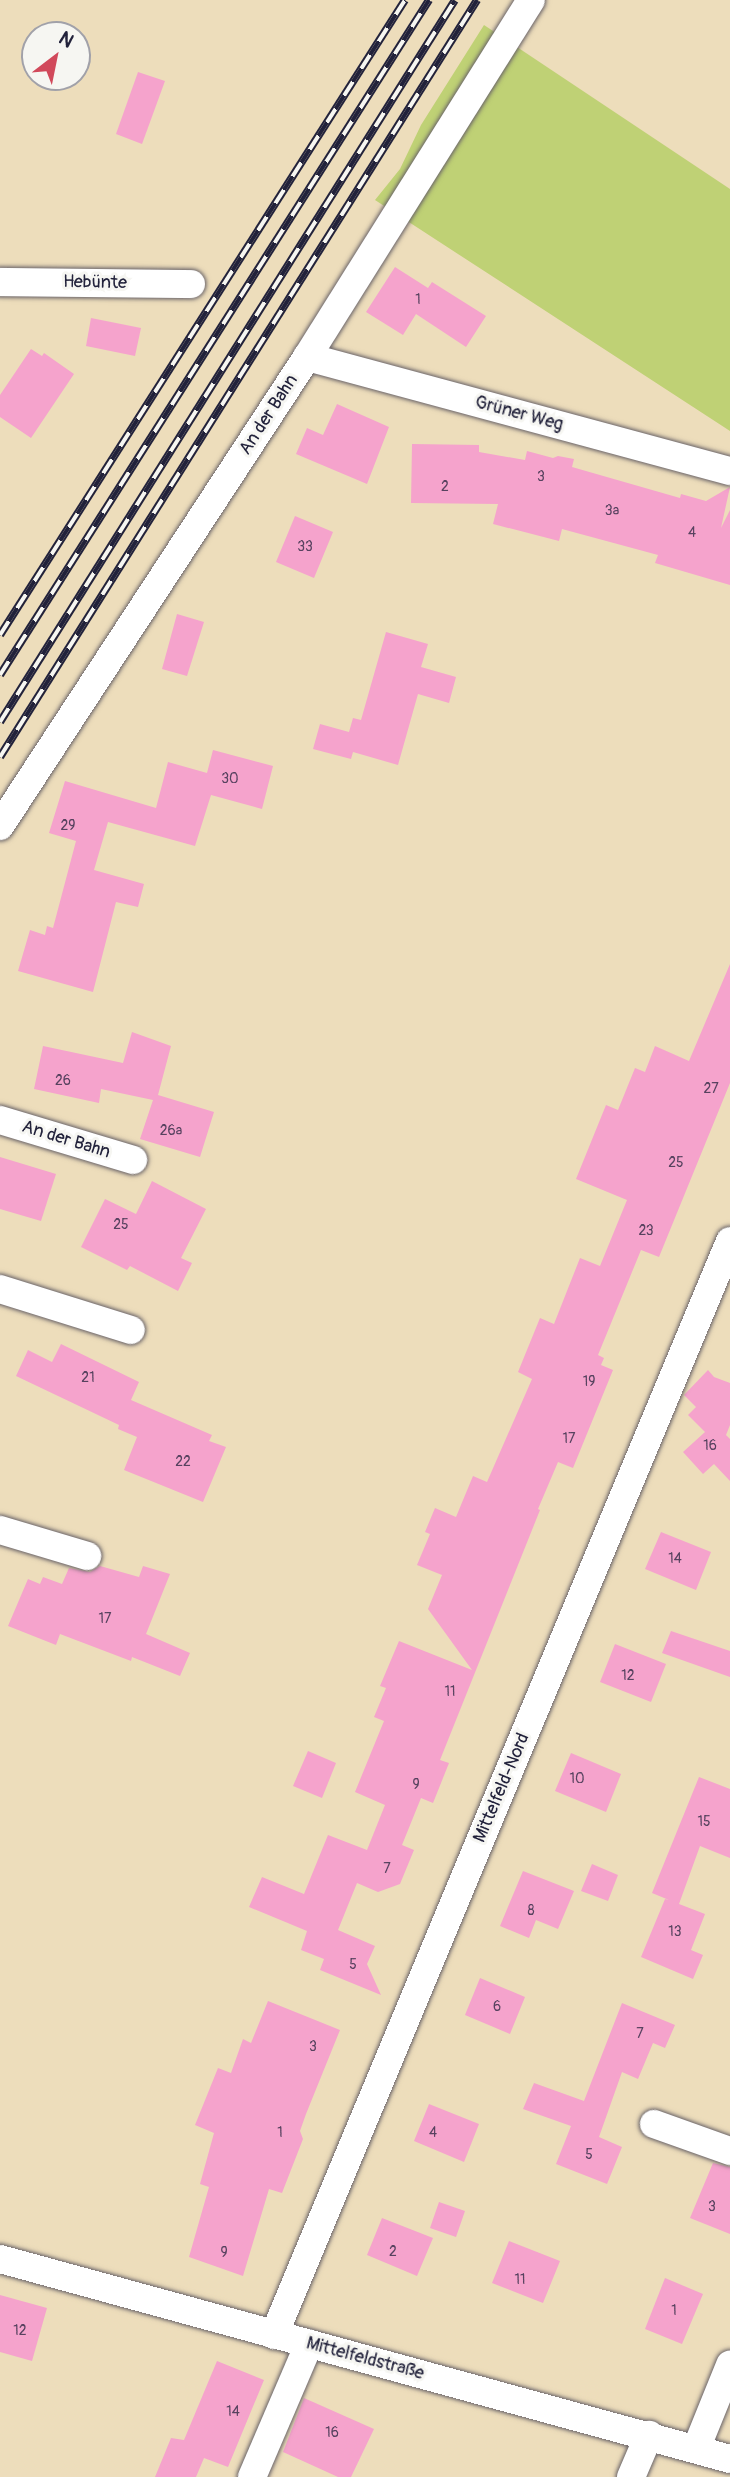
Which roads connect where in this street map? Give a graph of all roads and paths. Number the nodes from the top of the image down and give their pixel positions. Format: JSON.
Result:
{"nodes":[{"id":1,"x":531,"y":0,"type":"edge"},
{"id":2,"x":0,"y":282,"type":"edge"},
{"id":3,"x":191,"y":284,"type":"dead end"},
{"id":4,"x":307,"y":356,"type":"junction"},
{"id":5,"x":730,"y":471,"type":"edge"},
{"id":6,"x":0,"y":826,"type":"edge"},
{"id":7,"x":0,"y":1120,"type":"edge"},
{"id":8,"x":133,"y":1160,"type":"dead end"},
{"id":9,"x":730,"y":1241,"type":"edge"},
{"id":10,"x":0,"y":1289,"type":"edge"},
{"id":11,"x":131,"y":1329,"type":"dead end"},
{"id":12,"x":0,"y":1530,"type":"edge"},
{"id":13,"x":86,"y":1556,"type":"dead end"},
{"id":14,"x":654,"y":2124,"type":"dead end"},
{"id":15,"x":730,"y":2151,"type":"edge"},
{"id":16,"x":0,"y":2259,"type":"edge"},
{"id":17,"x":274,"y":2335,"type":"junction"},
{"id":18,"x":309,"y":2344,"type":"junction"},
{"id":19,"x":730,"y":2365,"type":"edge"},
{"id":20,"x":649,"y":2435,"type":"junction"},
{"id":21,"x":696,"y":2449,"type":"junction"},
{"id":22,"x":730,"y":2459,"type":"edge"},
{"id":23,"x":252,"y":2477,"type":"edge"},
{"id":24,"x":631,"y":2477,"type":"edge"}],
"edges":[{"from":1,"to":4,"type":"street","name":"An der Bahn"},
{"from":2,"to":3,"type":"street","name":"Hebünte"},
{"from":4,"to":5,"type":"street","name":"Grüner Weg"},
{"from":4,"to":6,"type":"street","name":"An der Bahn"},
{"from":7,"to":8,"type":"street","name":"An der Bahn"},
{"from":9,"to":17,"type":"street","name":"Mittelfeld-Nord"},
{"from":10,"to":11,"type":"street"},
{"from":12,"to":13,"type":"street"},
{"from":14,"to":15,"type":"street"},
{"from":16,"to":17,"type":"street","name":"Mittelfeldstraße"},
{"from":17,"to":18,"type":"street","name":"Mittelfeldstraße"},
{"from":18,"to":20,"type":"street","name":"Mittelfeldstraße"},
{"from":18,"to":23,"type":"street"},
{"from":19,"to":21,"type":"street"},
{"from":20,"to":21,"type":"street","name":"Mittelfeldstraße"},
{"from":20,"to":24,"type":"street"},
{"from":21,"to":22,"type":"street","name":"Mittelfeldstraße"}]}
